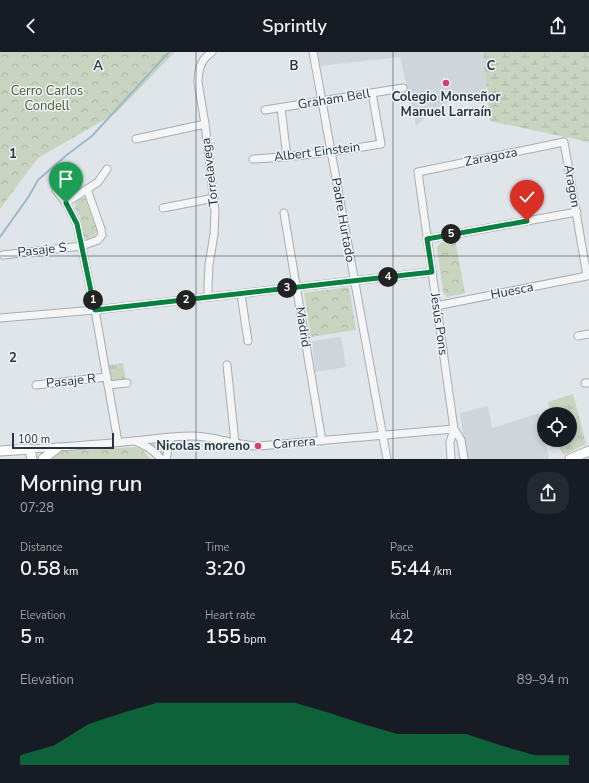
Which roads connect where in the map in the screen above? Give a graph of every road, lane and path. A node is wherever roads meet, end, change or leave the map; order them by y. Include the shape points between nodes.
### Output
1 (212, 52) edge
2 (313, 52) edge
3 (403, 88) dead end
4 (372, 93) junction
5 (321, 101) junction
6 (281, 108) junction
7 (265, 110) dead end
8 (205, 124) junction
9 (136, 140) dead end
10 (564, 142) joint
11 (331, 152) junction
12 (287, 157) junction
13 (253, 159) dead end
14 (107, 169) dead end
15 (418, 172) joint
16 (87, 189) junction
17 (56, 190) dead end
18 (214, 198) junction
19 (66, 203) junction
20 (163, 208) dead end
21 (577, 212) junction
22 (284, 213) dead end
23 (427, 239) junction
24 (82, 246) junction
25 (3, 255) dead end
26 (432, 272) junction
27 (587, 276) joint
28 (354, 281) junction
29 (296, 287) junction
30 (242, 294) junction
31 (208, 297) junction
32 (436, 306) junction
33 (95, 310) junction
34 (0, 318) edge
35 (589, 334) edge
36 (578, 336) dead end
37 (248, 341) dead end
38 (227, 365) dead end
39 (107, 377) junction
40 (127, 384) dead end
41 (36, 385) dead end
42 (108, 385) junction
43 (454, 429) junction
44 (383, 435) junction
45 (171, 437) junction
46 (322, 440) junction
47 (134, 441) junction
48 (118, 442) junction
49 (235, 443) junction
50 (57, 448) junction
51 (30, 449) junction
52 (0, 451) edge
53 (589, 451) edge
54 (32, 459) edge
55 (43, 459) edge
56 (161, 459) edge
57 (166, 459) edge
58 (387, 459) edge
59 (451, 459) edge
60 (464, 459) edge
61 (570, 459) edge

1 - 8 street, Torrelavega via 204,59 198,76
2 - 5 street, Padre Hurtado
3 - 4 street, Graham Bell
4 - 5 street, Graham Bell
4 - 11 street, Albert Einstein via 382,144
5 - 6 street, Graham Bell
5 - 11 street, Padre Hurtado
6 - 7 street, Graham Bell
6 - 12 street
8 - 9 street
8 - 18 street, Torrelavega
10 - 15 street, Zaragoza
10 - 21 street, Aragon
11 - 12 street, Albert Einstein
11 - 28 street, Padre Hurtado
12 - 13 street, Albert Einstein
14 - 16 street via 98,182
15 - 23 street, Jesús Pons
16 - 19 street
16 - 24 street, Pasaje S via 102,235 98,240
17 - 19 street
18 - 20 street
18 - 31 street, Torrelavega via 215,222
19 - 24 street via 77,224
21 - 23 street
21 - 27 street, Aragon
22 - 29 street, Madrid
23 - 26 street, Jesús Pons
24 - 25 street, Pasaje S
24 - 33 street
26 - 28 street
26 - 32 street, Jesús Pons
27 - 32 street, Huesca
28 - 29 street
28 - 44 street, Padre Hurtado
29 - 30 street
29 - 46 street, Madrid
30 - 31 street
30 - 37 street
31 - 33 street
32 - 43 street, Jesús Pons
33 - 34 street
33 - 39 street
35 - 36 street
38 - 49 street
39 - 41 street, Pasaje R
39 - 42 street
40 - 42 street
42 - 48 street
43 - 44 street, Carrera
43 - 59 street, Jesús Pons via 450,442
43 - 60 street, Jesús Pons via 461,440
44 - 46 street, Carrera
44 - 58 street, Padre Hurtado
45 - 47 street, Carrera
45 - 49 street, Carrera via 201,436
45 - 57 street
46 - 49 street, Carrera via 259,446
47 - 48 street, Carrera
47 - 56 street, Carrera via 151,449
48 - 50 street, Carrera
50 - 51 street, Carrera
50 - 55 main road
51 - 52 main road, Carrera
51 - 54 main road
53 - 61 main road

